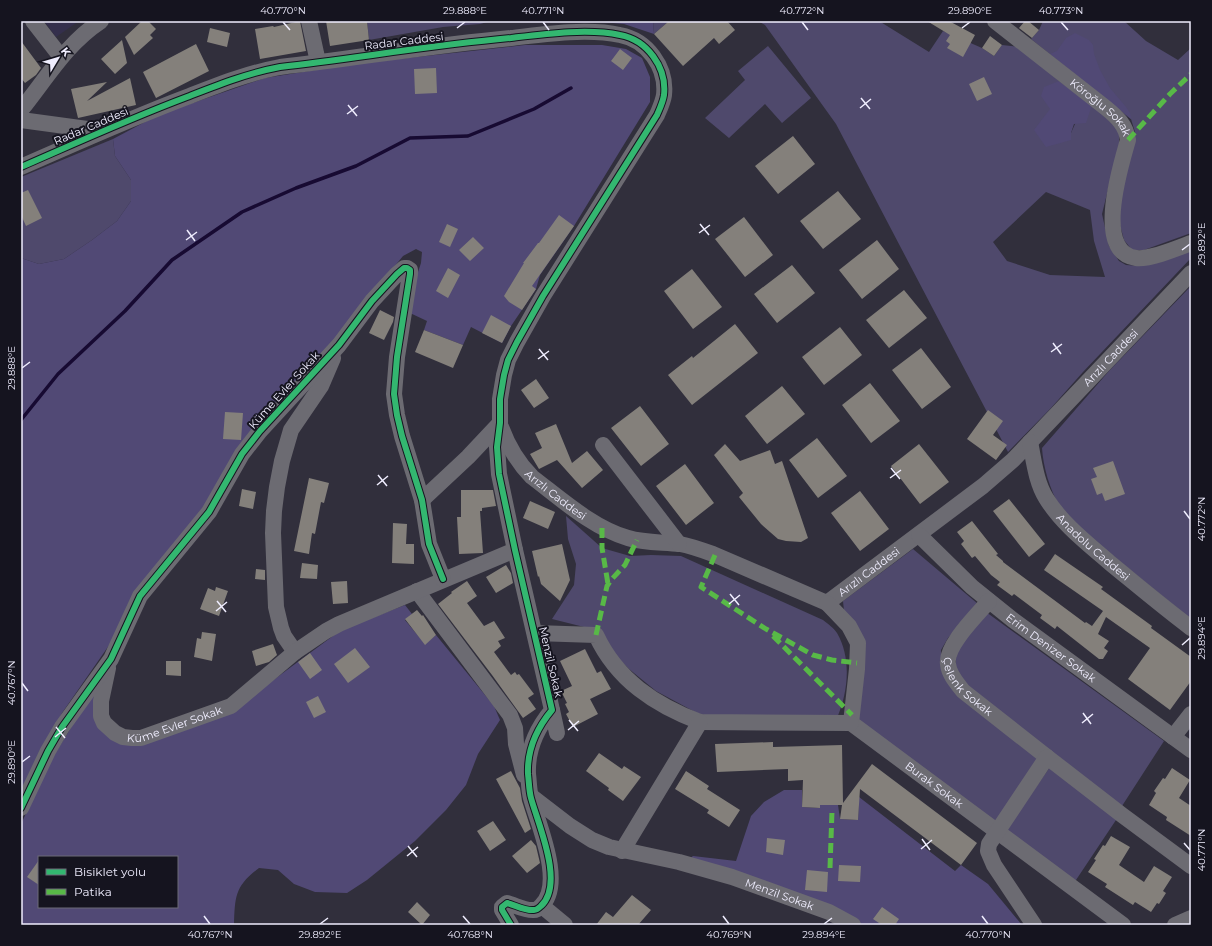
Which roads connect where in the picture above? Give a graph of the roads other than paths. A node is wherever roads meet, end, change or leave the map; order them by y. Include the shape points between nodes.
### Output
1 (33, 21) edge
2 (101, 21) edge
3 (309, 21) edge
4 (995, 21) edge
5 (61, 57) junction
6 (318, 62) junction
7 (21, 110) edge
8 (21, 120) edge
9 (102, 131) junction
10 (21, 167) edge
11 (1191, 242) edge
12 (1191, 273) edge
13 (339, 345) junction
14 (500, 423) junction
15 (1030, 442) junction
16 (603, 445) dead end
17 (422, 500) junction
18 (919, 535) junction
19 (679, 544) junction
20 (515, 550) junction
21 (443, 579) junction
22 (416, 591) junction
23 (989, 601) junction
24 (827, 603) junction
25 (1191, 628) edge
26 (535, 633) junction
27 (295, 652) junction
28 (111, 659) junction
29 (552, 710) junction
30 (1191, 714) edge
31 (700, 722) junction
32 (851, 723) junction
33 (557, 733) dead end
34 (1173, 737) junction
35 (1191, 750) edge
36 (1047, 757) junction
37 (531, 796) junction
38 (21, 808) edge
39 (998, 831) junction
40 (622, 850) junction
41 (1191, 866) edge
42 (542, 906) junction
43 (1191, 918) edge
44 (511, 925) edge
45 (564, 925) edge
46 (853, 925) edge
47 (1034, 925) edge
48 (1123, 925) edge
49 (1175, 925) edge

1 - 5 street
2 - 5 street
3 - 6 street
4 - 11 street, Köroğlu Sokak via 1116,116 1124,126 1128,140 1112,207 1112,224 1120,249 1126,255 1136,258 1148,257
5 - 7 street
6 - 9 street, Radar Caddesi via 258,71
6 - 14 street, Radar Caddesi via 490,40 599,32 634,39 644,46 659,66 664,88 657,114 516,342 504,375
8 - 9 street
9 - 10 street, Radar Caddesi
12 - 15 street, Arızlı Caddesi
13 - 17 street, Küme Evler Sokak via 397,274 404,268 410,270 394,394 407,454
13 - 27 street, Küme Evler Sokak via 321,386 291,430 277,487 273,533 276,607 282,632
13 - 28 street, Küme Evler Sokak via 242,454 209,512 140,596
14 - 17 street
14 - 19 street, Arızlı Caddesi via 506,442 524,469 599,526 629,539
14 - 20 street, Menzil Sokak via 497,447 499,474
15 - 18 street, Arızlı Caddesi via 983,486
15 - 25 street, Anadolu Caddesi via 1045,497 1059,517 1091,547
16 - 19 street
17 - 21 street, Küme Evler Sokak via 429,544
18 - 23 street, Erim Denizer Sokak
18 - 24 street, Arızlı Caddesi
19 - 24 street, Arızlı Caddesi via 712,554
20 - 21 street, Küme Evler Sokak
20 - 26 street, Menzil Sokak
21 - 22 street, Küme Evler Sokak
22 - 27 street, Küme Evler Sokak via 339,624
22 - 37 street via 510,715 515,728 519,759
23 - 34 street, Erim Denizer Sokak
23 - 36 street, Çelenk Sokak via 954,642 949,652 948,664 954,679 963,691
24 - 32 street via 849,626 858,643
26 - 29 street, Menzil Sokak
26 - 31 street via 596,635 613,666 627,679 658,702
27 - 28 street, Küme Evler Sokak via 232,706 150,735 132,738 115,733 104,723 101,716 101,701
28 - 38 street, Küme Evler Sokak via 55,739
29 - 33 street
29 - 37 street, Menzil Sokak via 537,731 530,755 528,773
30 - 34 street
31 - 32 street
31 - 40 street
32 - 39 street, Burak Sokak
34 - 35 street, Erim Denizer Sokak
36 - 39 street
36 - 41 street, Çelenk Sokak
37 - 40 street, Menzil Sokak via 592,840
37 - 42 street, Menzil Sokak via 550,868 548,896
39 - 47 street via 989,844 990,858
39 - 48 street, Burak Sokak
40 - 46 street, Menzil Sokak via 732,877 829,912
42 - 44 street via 529,910 504,904 502,910
42 - 45 street
43 - 49 street

